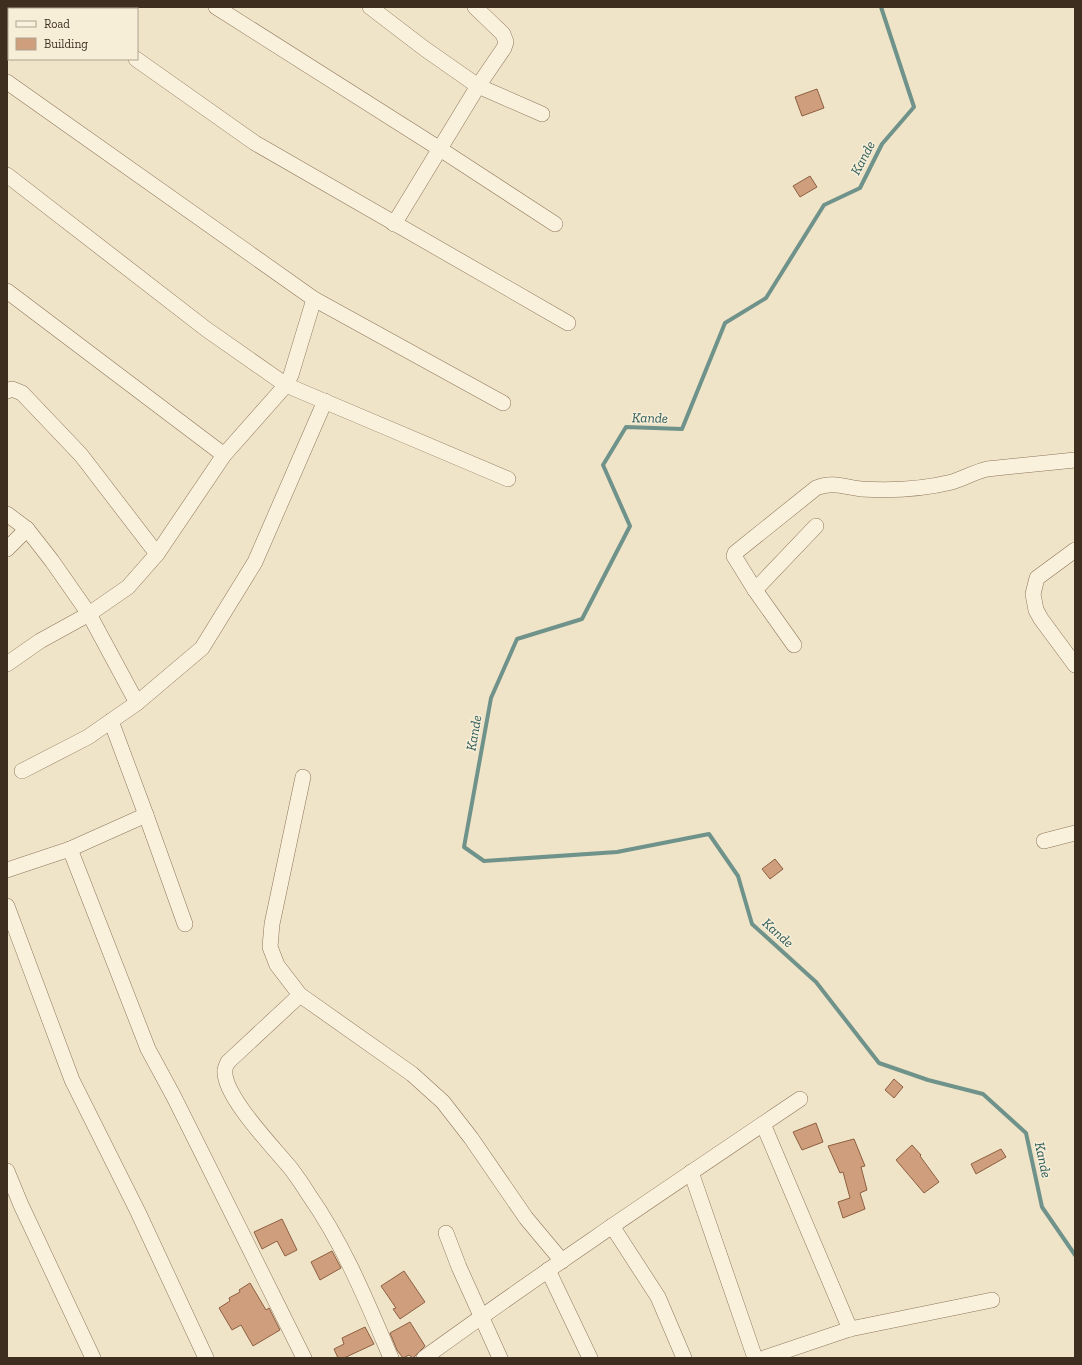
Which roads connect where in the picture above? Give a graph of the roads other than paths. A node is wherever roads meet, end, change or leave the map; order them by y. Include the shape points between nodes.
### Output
1 (216, 7) edge
2 (370, 7) edge
3 (475, 7) edge
4 (137, 60) edge
5 (7, 82) edge
6 (478, 86) junction
7 (542, 114) dead end
8 (440, 149) junction
9 (7, 175) edge
10 (394, 224) junction
11 (555, 224) dead end
12 (7, 291) edge
13 (314, 299) junction
14 (568, 323) dead end
15 (286, 385) junction
16 (7, 391) edge
17 (325, 401) junction
18 (503, 403) dead end
19 (224, 455) junction
20 (1075, 460) edge
21 (508, 479) dead end
22 (7, 514) edge
23 (816, 526) dead end
24 (27, 529) junction
25 (7, 549) edge
26 (1075, 550) edge
27 (157, 554) junction
28 (755, 590) junction
29 (89, 614) junction
30 (794, 645) dead end
31 (7, 664) edge
32 (1075, 665) edge
33 (137, 704) junction
34 (111, 721) junction
35 (22, 771) dead end
36 (303, 777) dead end
37 (146, 816) junction
38 (1075, 833) edge
39 (1044, 841) dead end
40 (70, 849) junction
41 (7, 870) edge
42 (7, 906) edge
43 (185, 924) dead end
44 (300, 995) junction
45 (800, 1099) dead end
46 (762, 1124) junction
47 (7, 1171) edge
48 (691, 1172) junction
49 (612, 1226) junction
50 (446, 1233) dead end
51 (562, 1261) junction
52 (548, 1270) junction
53 (992, 1300) dead end
54 (481, 1317) junction
55 (850, 1329) junction
56 (93, 1358) edge
57 (206, 1358) edge
58 (304, 1358) edge
59 (391, 1358) edge
60 (424, 1358) edge
61 (500, 1358) edge
62 (590, 1358) edge
63 (684, 1358) edge
64 (755, 1358) edge
65 (764, 1358) edge

1 - 8 street
2 - 6 street
3 - 6 street via 502,34 506,42
4 - 10 street via 255,143
5 - 13 street
6 - 7 street
6 - 8 street
8 - 10 street
8 - 11 street
9 - 15 street via 206,329
10 - 14 street
12 - 19 street
13 - 15 street
13 - 18 street
15 - 17 street
15 - 19 street
16 - 27 street via 12,389 22,393 82,455
17 - 21 street
17 - 33 street via 255,562 229,607 202,648
19 - 27 street
20 - 28 street via 987,469 937,486 885,490 823,485 735,553 735,559
22 - 24 street
23 - 28 street
24 - 25 street
24 - 29 street
26 - 32 street via 1037,578 1033,594 1036,610 1041,619
27 - 29 street via 128,587
28 - 30 street
29 - 31 street via 40,641
29 - 33 street
33 - 34 street
34 - 35 street via 88,737
34 - 37 street
36 - 44 street via 272,924 270,947 277,965
37 - 40 street
37 - 43 street
38 - 39 street
40 - 41 street
40 - 58 street via 148,1049
42 - 57 street via 72,1080 138,1212
44 - 51 street via 412,1074 443,1102 526,1218
44 - 59 street via 228,1062 226,1079 241,1110 293,1172 333,1232
45 - 46 street
46 - 48 street
46 - 55 street
47 - 56 street
48 - 49 street
48 - 64 street
49 - 51 street
49 - 63 street via 658,1297
50 - 54 street
51 - 52 street
52 - 54 street
52 - 62 street
53 - 55 street
54 - 60 street
54 - 61 street
55 - 65 street

